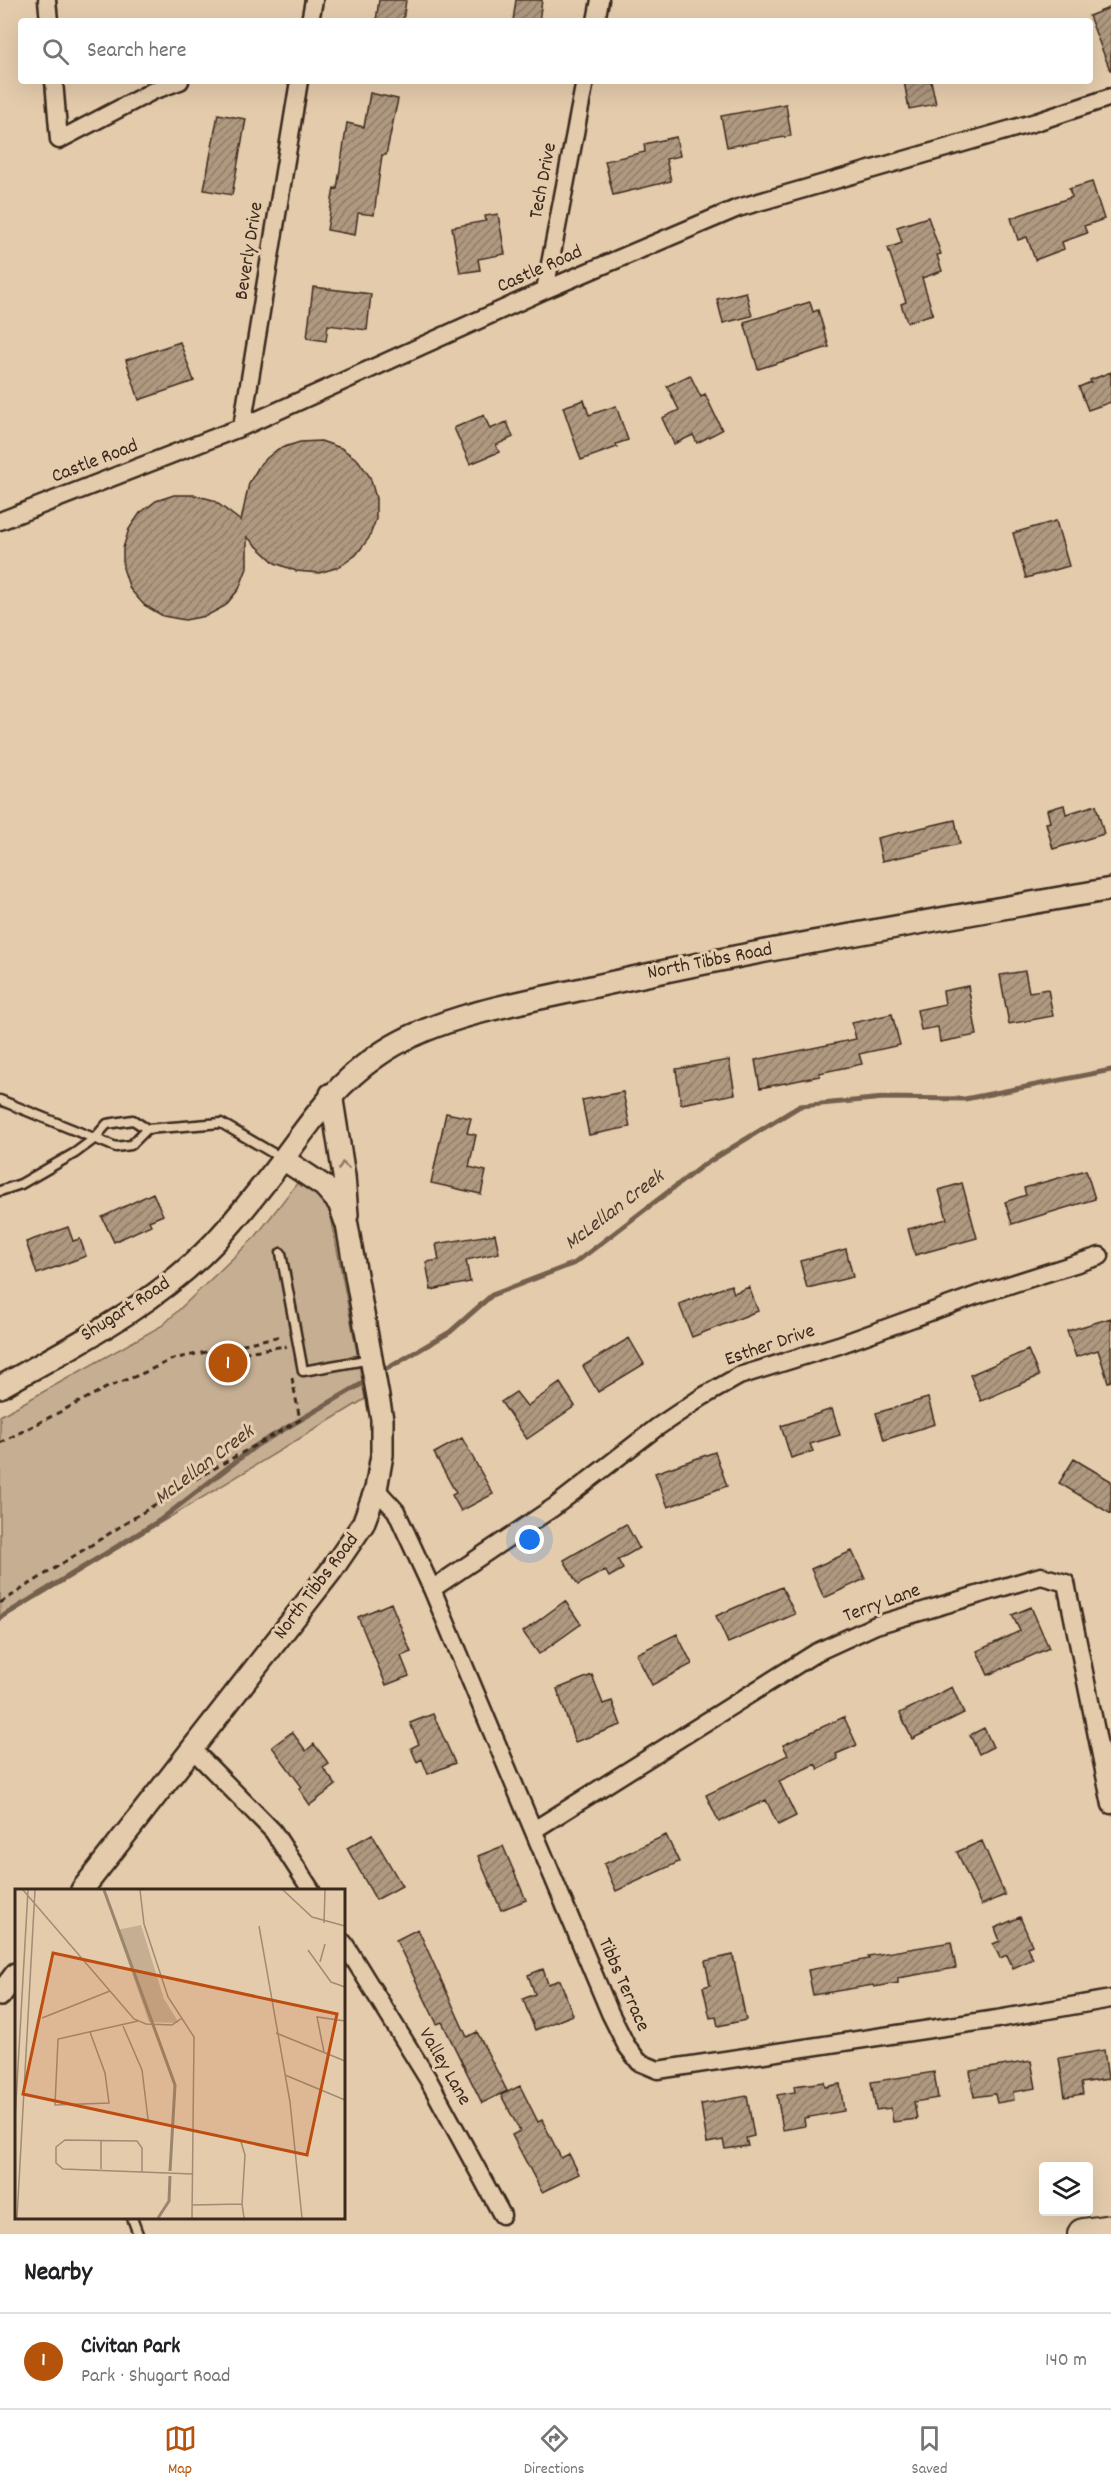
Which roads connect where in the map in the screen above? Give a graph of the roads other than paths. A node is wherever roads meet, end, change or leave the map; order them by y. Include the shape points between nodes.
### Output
1 (47, 0) edge
2 (314, 0) edge
3 (600, 0) edge
4 (49, 18) edge
5 (311, 18) edge
6 (597, 18) edge
7 (54, 84) edge
8 (172, 84) edge
9 (299, 84) edge
10 (584, 84) edge
11 (1111, 97) edge
12 (544, 290) junction
13 (242, 427) junction
14 (0, 521) edge
15 (1111, 889) edge
16 (331, 1094) junction
17 (0, 1100) edge
18 (147, 1129) junction
19 (94, 1139) junction
20 (283, 1159) junction
21 (0, 1191) edge
22 (347, 1225) junction
23 (281, 1253) dead end
24 (1100, 1256) dead end
25 (372, 1362) junction
26 (0, 1387) edge
27 (376, 1489) junction
28 (432, 1589) junction
29 (193, 1750) junction
30 (1111, 1805) edge
31 (534, 1830) junction
32 (83, 1889) edge
33 (310, 1889) edge
34 (345, 1945) edge
35 (15, 1975) edge
36 (0, 1995) edge
37 (1111, 1999) edge
38 (502, 2215) dead end
39 (133, 2219) edge
40 (1111, 2230) edge
41 (138, 2234) edge
42 (1083, 2234) edge

1 - 4 street
2 - 5 street
3 - 6 street
7 - 8 street via 59,140
9 - 13 street, Beverly Drive
10 - 12 street, Tech Drive
11 - 12 street, Castle Road via 738,208
12 - 13 street, Castle Road
13 - 14 street, Castle Road
15 - 16 street, North Tibbs Road via 693,964 499,1007 403,1040 379,1054
16 - 20 street, North Tibbs Road
22 -> 16 street, North Tibbs Road
17 - 19 lane
18 - 19 lane via 131,1145 116,1147
18 - 19 lane via 133,1120 107,1124
18 - 20 lane via 221,1123
19 - 21 lane via 21,1184
20 - 22 street, North Tibbs Road via 324,1186 339,1203
20 - 26 street, Shugart Road via 184,1272 148,1301
22 - 25 street, North Tibbs Road
23 - 25 lane via 303,1371
24 - 28 street, Esther Drive via 739,1376 693,1403 554,1507
25 - 27 street, North Tibbs Road via 382,1419 382,1455
27 - 28 street, Tibbs Terrace via 396,1511
27 - 29 street, North Tibbs Road via 363,1524 331,1571
28 - 31 street, Tibbs Terrace
29 - 32 street, North Tibbs Road
29 - 33 street via 273,1831
30 - 31 street, Terry Lane via 1065,1583 1041,1576 876,1625 817,1652
31 - 37 street, Tibbs Terrace via 621,2034 639,2062 658,2070
34 - 38 street, Valley Lane via 428,2079
35 - 36 street
39 - 41 lane
40 - 42 highway

